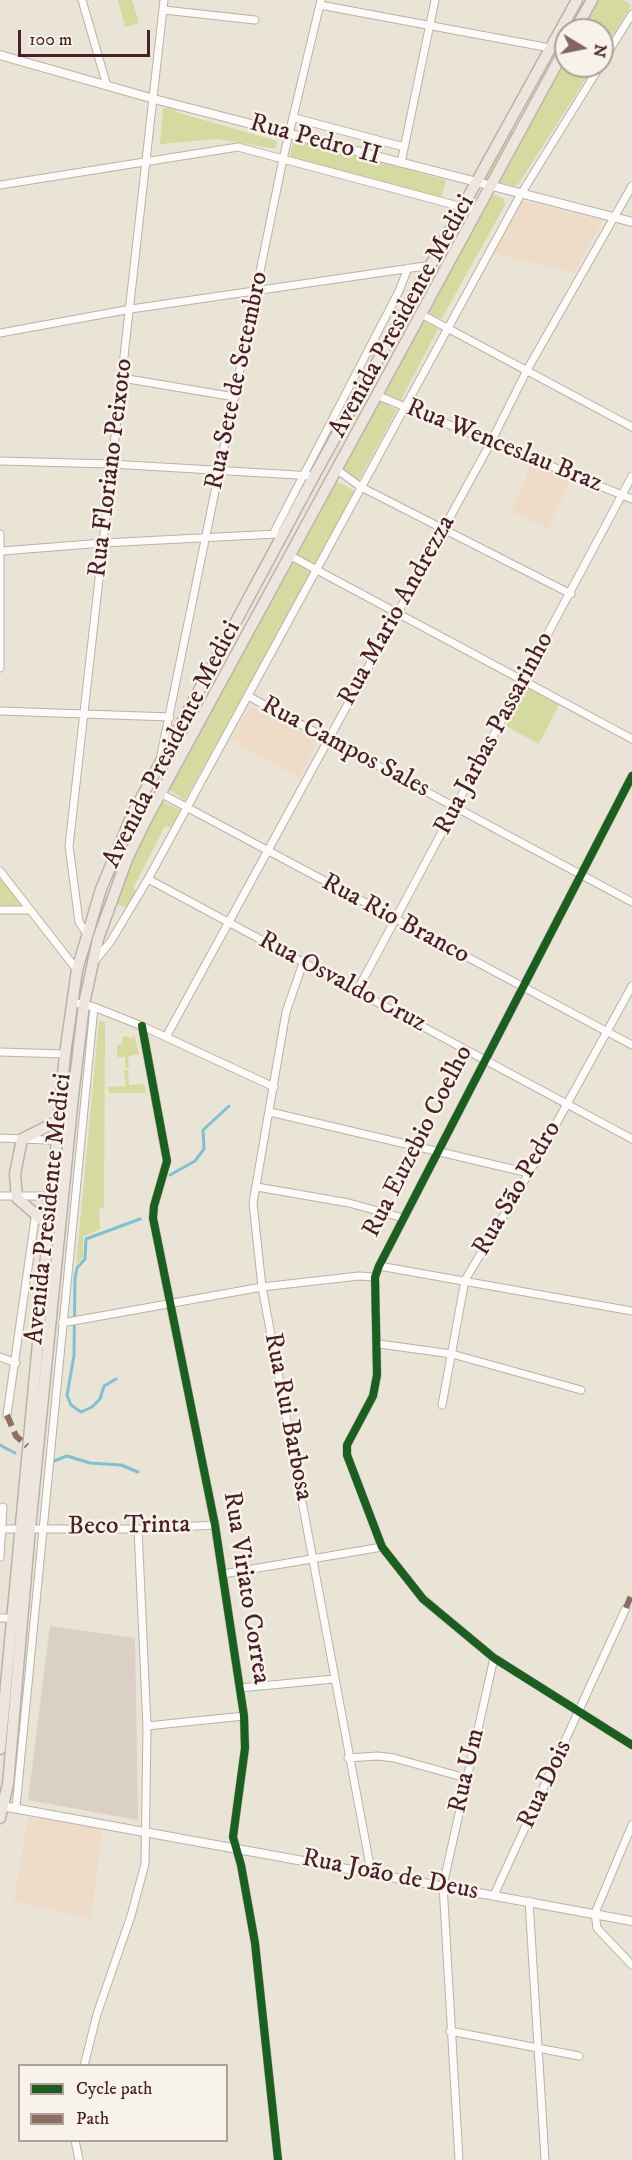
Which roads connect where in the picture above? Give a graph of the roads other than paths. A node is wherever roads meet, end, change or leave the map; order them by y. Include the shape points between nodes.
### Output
1 (82, 0) edge
2 (164, 0) edge
3 (435, 0) edge
4 (592, 0) edge
5 (321, 2) edge
6 (575, 5) edge
7 (164, 10) junction
8 (632, 14) edge
9 (583, 16) joint
10 (255, 20) dead end
11 (432, 25) junction
12 (614, 43) edge
13 (550, 48) junction
14 (0, 55) edge
15 (554, 69) edge
16 (592, 78) edge
17 (107, 86) junction
18 (154, 99) junction
19 (295, 118) junction
20 (290, 134) junction
21 (404, 147) junction
22 (283, 159) junction
23 (147, 160) junction
24 (401, 163) junction
25 (478, 183) junction
26 (0, 185) edge
27 (491, 186) junction
28 (632, 186) edge
29 (521, 194) junction
30 (463, 208) junction
31 (477, 211) junction
32 (613, 217) junction
33 (632, 222) edge
34 (432, 265) junction
35 (408, 268) junction
36 (257, 291) junction
37 (131, 309) junction
38 (421, 314) junction
39 (447, 327) junction
40 (0, 333) edge
41 (527, 370) junction
42 (122, 378) junction
43 (376, 395) junction
44 (235, 397) junction
45 (405, 406) junction
46 (632, 427) edge
47 (335, 440) junction
48 (491, 442) junction
49 (347, 447) junction
50 (0, 461) edge
51 (111, 464) junction
52 (336, 469) junction
53 (219, 471) junction
54 (301, 476) junction
55 (314, 476) junction
56 (632, 476) edge
57 (362, 487) junction
58 (623, 495) junction
59 (632, 499) edge
60 (443, 530) junction
61 (0, 534) edge
62 (273, 534) junction
63 (285, 534) junction
64 (206, 536) junction
65 (103, 543) junction
66 (1, 553) edge
67 (289, 555) junction
68 (318, 570) junction
69 (571, 594) junction
70 (397, 614) junction
71 (0, 669) edge
72 (524, 683) junction
73 (248, 696) junction
74 (0, 711) edge
75 (82, 713) junction
76 (170, 717) junction
77 (328, 738) junction
78 (632, 738) edge
79 (159, 763) junction
80 (632, 776) edge
81 (160, 793) junction
82 (455, 807) junction
83 (187, 808) junction
84 (133, 813) junction
85 (146, 820) junction
86 (267, 851) junction
87 (0, 871) edge
88 (582, 874) junction
89 (148, 879) junction
90 (632, 902) edge
91 (0, 910) edge
92 (30, 910) junction
93 (396, 921) junction
94 (228, 922) junction
95 (87, 934) junction
96 (98, 939) junction
97 (303, 963) junction
98 (91, 967) junction
99 (77, 970) junction
100 (632, 986) edge
101 (523, 988) junction
102 (357, 991) junction
103 (83, 1004) junction
104 (142, 1026) junction
105 (606, 1031) junction
106 (166, 1037) junction
107 (632, 1045) edge
108 (0, 1052) edge
109 (65, 1054) junction
110 (484, 1059) junction
111 (274, 1087) junction
112 (568, 1103) junction
113 (270, 1113) junction
114 (58, 1121) junction
115 (0, 1138) edge
116 (22, 1139) junction
117 (632, 1139) edge
118 (56, 1141) junction
119 (69, 1141) junction
120 (438, 1152) junction
121 (529, 1173) junction
122 (257, 1187) junction
123 (0, 1196) edge
124 (51, 1196) junction
125 (63, 1196) junction
126 (17, 1198) junction
127 (36, 1212) junction
128 (403, 1218) junction
129 (48, 1225) junction
130 (379, 1266) junction
131 (375, 1277) junction
132 (465, 1280) junction
133 (262, 1287) junction
134 (169, 1303) junction
135 (632, 1311) edge
136 (62, 1323) junction
137 (379, 1344) junction
138 (452, 1354) junction
139 (0, 1357) edge
140 (16, 1363) junction
141 (581, 1390) dead end
142 (442, 1405) dead end
143 (7, 1414) dead end
144 (3, 1507) dead end
145 (215, 1525) junction
146 (43, 1527) junction
147 (24, 1528) junction
148 (1, 1529) edge
149 (138, 1529) junction
150 (382, 1547) junction
151 (0, 1557) edge
152 (313, 1558) junction
153 (223, 1574) junction
154 (626, 1608) dead end
155 (5, 1618) edge
156 (494, 1658) junction
157 (334, 1679) junction
158 (240, 1688) junction
159 (579, 1713) junction
160 (244, 1716) junction
161 (147, 1726) junction
162 (632, 1745) edge
163 (0, 1749) edge
164 (348, 1758) junction
165 (466, 1778) junction
166 (1, 1802) edge
167 (16, 1807) junction
168 (0, 1818) edge
169 (632, 1825) edge
170 (147, 1831) junction
171 (234, 1847) junction
172 (371, 1871) junction
173 (443, 1885) junction
174 (494, 1895) junction
175 (529, 1901) junction
176 (595, 1913) junction
177 (632, 1921) edge
178 (632, 1965) edge
179 (450, 2031) junction
180 (537, 2049) junction
181 (579, 2056) dead end
182 (84, 2064) edge
183 (75, 2142) edge
184 (79, 2160) edge
185 (278, 2160) edge
186 (459, 2160) edge
187 (545, 2160) edge

1 - 17 street
2 - 7 street, Rua Floriano Peixoto
3 - 11 street
4 - 9 main road
5 - 11 street
5 - 19 street, Rua Sete de Setembro
6 - 9 main road
6 - 13 main road, Avenida Presidente Medici
7 - 10 street
7 - 18 street, Rua Floriano Peixoto
8 - 12 street, Avenida Presidente Medici
11 - 13 street
11 - 21 street
13 - 25 main road, Avenida Presidente Medici
14 - 17 street, Rua Pedro II
15 - 27 main road, Avenida Presidente Medici
16 - 29 street, Avenida Presidente Medici
17 - 18 street, Rua Pedro II
18 - 20 street, Rua Pedro II
18 - 23 street, Rua Floriano Peixoto
19 - 20 street, Rua Sete de Setembro
19 - 21 street
20 - 22 street, Rua Sete de Setembro
20 - 24 street, Rua Pedro II
21 - 24 street
22 - 23 street via 238,147
22 - 30 street
22 - 36 street, Rua Sete de Setembro
23 - 26 street
23 - 37 street, Rua Floriano Peixoto
24 - 25 street, Rua Pedro II
25 - 27 street, Rua Pedro II
25 - 30 main road, Avenida Presidente Medici
27 - 29 street, Rua Pedro II
27 - 31 main road, Avenida Presidente Medici
28 - 32 street, Rua Mario Andrezza
29 - 32 street, Rua Pedro II
29 - 39 street, Avenida Presidente Medici
30 - 31 street
30 - 34 main road, Avenida Presidente Medici
31 - 38 main road, Avenida Presidente Medici
32 - 33 street, Rua Pedro II
32 - 41 street, Rua Mario Andrezza
34 - 35 street
34 - 47 main road, Avenida Presidente Medici
35 - 36 street
35 - 54 street
36 - 37 street
36 - 44 street, Rua Sete de Setembro
37 - 40 street
37 - 42 street, Rua Floriano Peixoto
38 - 39 street
38 - 43 main road, Avenida Presidente Medici
39 - 41 street
39 - 45 street, Avenida Presidente Medici
41 - 46 street
41 - 48 street, Rua Mario Andrezza
42 - 44 street
42 - 51 street, Rua Floriano Peixoto
43 - 45 street, Rua Wenceslau Braz
43 - 49 main road, Avenida Presidente Medici
44 - 53 street, Rua Sete de Setembro
45 - 48 street, Rua Wenceslau Braz
45 - 57 street, Avenida Presidente Medici
47 - 49 main road
47 - 55 main road, Avenida Presidente Medici
48 - 58 street, Rua Wenceslau Braz
48 - 60 street, Rua Mario Andrezza
49 - 52 main road, Avenida Presidente Medici
50 - 51 street
51 - 53 street
51 - 65 street, Rua Floriano Peixoto
52 - 57 street
52 - 67 main road, Avenida Presidente Medici
53 - 54 street
53 - 64 street, Rua Sete de Setembro
54 - 55 street
54 - 62 street
55 - 63 main road, Avenida Presidente Medici
56 - 58 street, Rua Jarbas Passarinho
57 - 60 street
57 - 68 street, Avenida Presidente Medici
58 - 59 street, Rua Wenceslau Braz
58 - 69 street, Rua Jarbas Passarinho
60 - 69 street
60 - 70 street, Rua Mario Andrezza
61 - 66 street
62 - 63 street
62 - 64 street
63 - 79 main road, Avenida Presidente Medici
64 - 65 street
64 - 76 street, Rua Sete de Setembro
65 - 66 street
65 - 75 street, Rua Floriano Peixoto
66 - 71 street
67 - 68 street
67 - 81 main road, Avenida Presidente Medici
68 - 70 street
68 - 73 street, Avenida Presidente Medici
69 - 72 street, Rua Jarbas Passarinho
70 - 72 street
70 - 77 street, Rua Mario Andrezza
72 - 78 street
72 - 82 street, Rua Jarbas Passarinho
73 - 77 street, Rua Campos Sales
73 - 83 street, Avenida Presidente Medici
74 - 75 street
75 - 76 street
75 - 95 street, Rua Floriano Peixoto via 69,846 78,922
76 - 79 street, Rua Sete de Setembro
77 - 82 street, Rua Campos Sales
77 - 86 street, Rua Mario Andrezza
79 - 84 main road, Avenida Presidente Medici
80 - 88 street, Rua Euzebio Coelho
81 - 83 street, Rua Rio Branco
81 - 85 main road, Avenida Presidente Medici
82 - 88 street, Rua Campos Sales
82 - 93 street, Rua Jarbas Passarinho
83 - 86 street, Rua Rio Branco
83 - 89 street, Avenida Presidente Medici
84 - 85 main road
84 - 95 main road, Avenida Presidente Medici
85 - 96 main road, Avenida Presidente Medici via 127,859
86 - 93 street, Rua Rio Branco
86 - 94 street, Rua Mario Andrezza
87 - 92 street
88 - 90 street, Rua Campos Sales
88 - 101 street, Rua Euzebio Coelho
89 - 94 street, Rua Osvaldo Cruz
89 - 98 street, Avenida Presidente Medici
91 - 92 street
92 - 99 street
93 - 101 street, Rua Rio Branco
93 - 102 street, Rua Jarbas Passarinho
94 - 97 street, Rua Osvaldo Cruz
94 - 106 street, Rua Mario Andrezza
95 - 96 main road
95 - 99 main road, Avenida Presidente Medici
96 - 98 main road, Avenida Presidente Medici
97 - 102 street, Rua Osvaldo Cruz
97 - 111 street, Rua Rui Barbosa via 286,1012
98 - 99 main road
98 - 103 main road, Avenida Presidente Medici
99 - 103 main road, Avenida Presidente Medici
100 - 105 street, Rua São Pedro
101 - 105 street, Rua Rio Branco
101 - 110 street, Rua Euzebio Coelho
102 - 110 street, Rua Osvaldo Cruz
103 - 104 street
103 - 109 main road, Avenida Presidente Medici
103 - 119 main road, Avenida Presidente Medici
103 - 136 street
104 - 106 street
104 - 134 street, Rua Viriato Correa via 167,1161 153,1218
105 - 107 street, Rua Rio Branco
105 - 112 street, Rua São Pedro
106 - 111 street
108 - 109 street
109 - 114 main road, Avenida Presidente Medici
110 - 112 street, Rua Osvaldo Cruz
110 - 120 street, Rua Euzebio Coelho
111 - 113 street, Rua Rui Barbosa
112 - 117 street, Rua Osvaldo Cruz
112 - 121 street, Rua São Pedro
113 - 120 street
113 - 122 street, Rua Rui Barbosa
114 - 116 main road
114 - 118 main road, Avenida Presidente Medici
115 - 116 street
116 - 118 street
116 - 126 main road via 15,1174
118 - 119 street
118 - 124 main road, Avenida Presidente Medici
119 - 125 main road, Avenida Presidente Medici
120 - 121 street
120 - 128 street, Rua Euzebio Coelho
121 - 132 street, Rua São Pedro
122 - 128 street via 349,1203
122 - 133 street, Rua Rui Barbosa via 253,1203
123 - 126 street
124 - 125 street
124 - 126 street
124 - 129 main road, Avenida Presidente Medici
125 - 147 main road, Avenida Presidente Medici
126 - 127 main road
127 - 129 main road
127 - 140 street, Avenida Presidente Medici
128 - 130 street, Rua Euzebio Coelho
129 - 147 main road, Avenida Presidente Medici
130 - 131 street, Rua Euzebio Coelho
130 - 132 street
131 - 133 street
131 - 137 street, Rua Euzebio Coelho
132 - 135 street
132 - 138 street, Rua São Pedro
133 - 134 street
133 - 152 street, Rua Rui Barbosa
134 - 136 street
134 - 145 street, Rua Viriato Correa
136 - 146 street
137 - 138 street
137 - 150 street, Rua Euzebio Coelho via 373,1396 347,1445 347,1455
138 - 141 street
138 - 142 street, Rua São Pedro
139 - 140 street
140 - 143 street, Avenida Presidente Medici
144 - 148 street
145 - 149 street, Beco Trinta
145 - 153 street, Rua Viriato Correa
146 - 147 street, Beco Trinta
146 - 149 street, Beco Trinta
146 - 167 street
147 - 148 street, Beco Trinta
147 - 155 main road, Avenida Presidente Medici
147 - 166 main road, Avenida Presidente Medici via 8,1784
148 - 151 street
149 - 161 street
150 - 152 street
150 - 156 street, Rua Euzebio Coelho via 423,1599
152 - 153 street
152 - 157 street, Rua Rui Barbosa
153 - 158 street, Rua Viriato Correa
154 - 159 street, Rua Dois
155 - 163 main road, Avenida Presidente Medici
156 - 159 street, Rua Euzebio Coelho
156 - 165 street, Rua Um
157 - 158 street
157 - 164 street, Rua Rui Barbosa
158 - 160 street, Rua Viriato Correa
159 - 162 street, Rua Euzebio Coelho
159 - 174 street, Rua Dois
160 - 161 street
160 - 171 street, Rua Viriato Correa via 245,1748 232,1837
161 - 170 street
164 - 165 street via 394,1758
164 - 172 street, Rua Rui Barbosa
165 - 173 street, Rua Um
166 - 167 street, Rua João de Deus
166 - 168 main road, Avenida Presidente Medici
167 - 170 street, Rua João de Deus
169 - 176 street
170 - 171 street, Rua João de Deus
170 - 182 street via 141,1885 97,2014
171 - 172 street, Rua João de Deus
171 - 185 street, Rua Viriato Correa via 255,1943
172 - 173 street, Rua João de Deus
173 - 174 street, Rua João de Deus
173 - 179 street, Rua Um
174 - 175 street, Rua João de Deus
175 - 176 street, Rua João de Deus
175 - 180 street
176 - 177 street, Rua João de Deus
176 - 178 street via 597,1928
179 - 180 street
179 - 186 street, Rua Um
180 - 181 street
180 - 187 street
183 - 184 street

